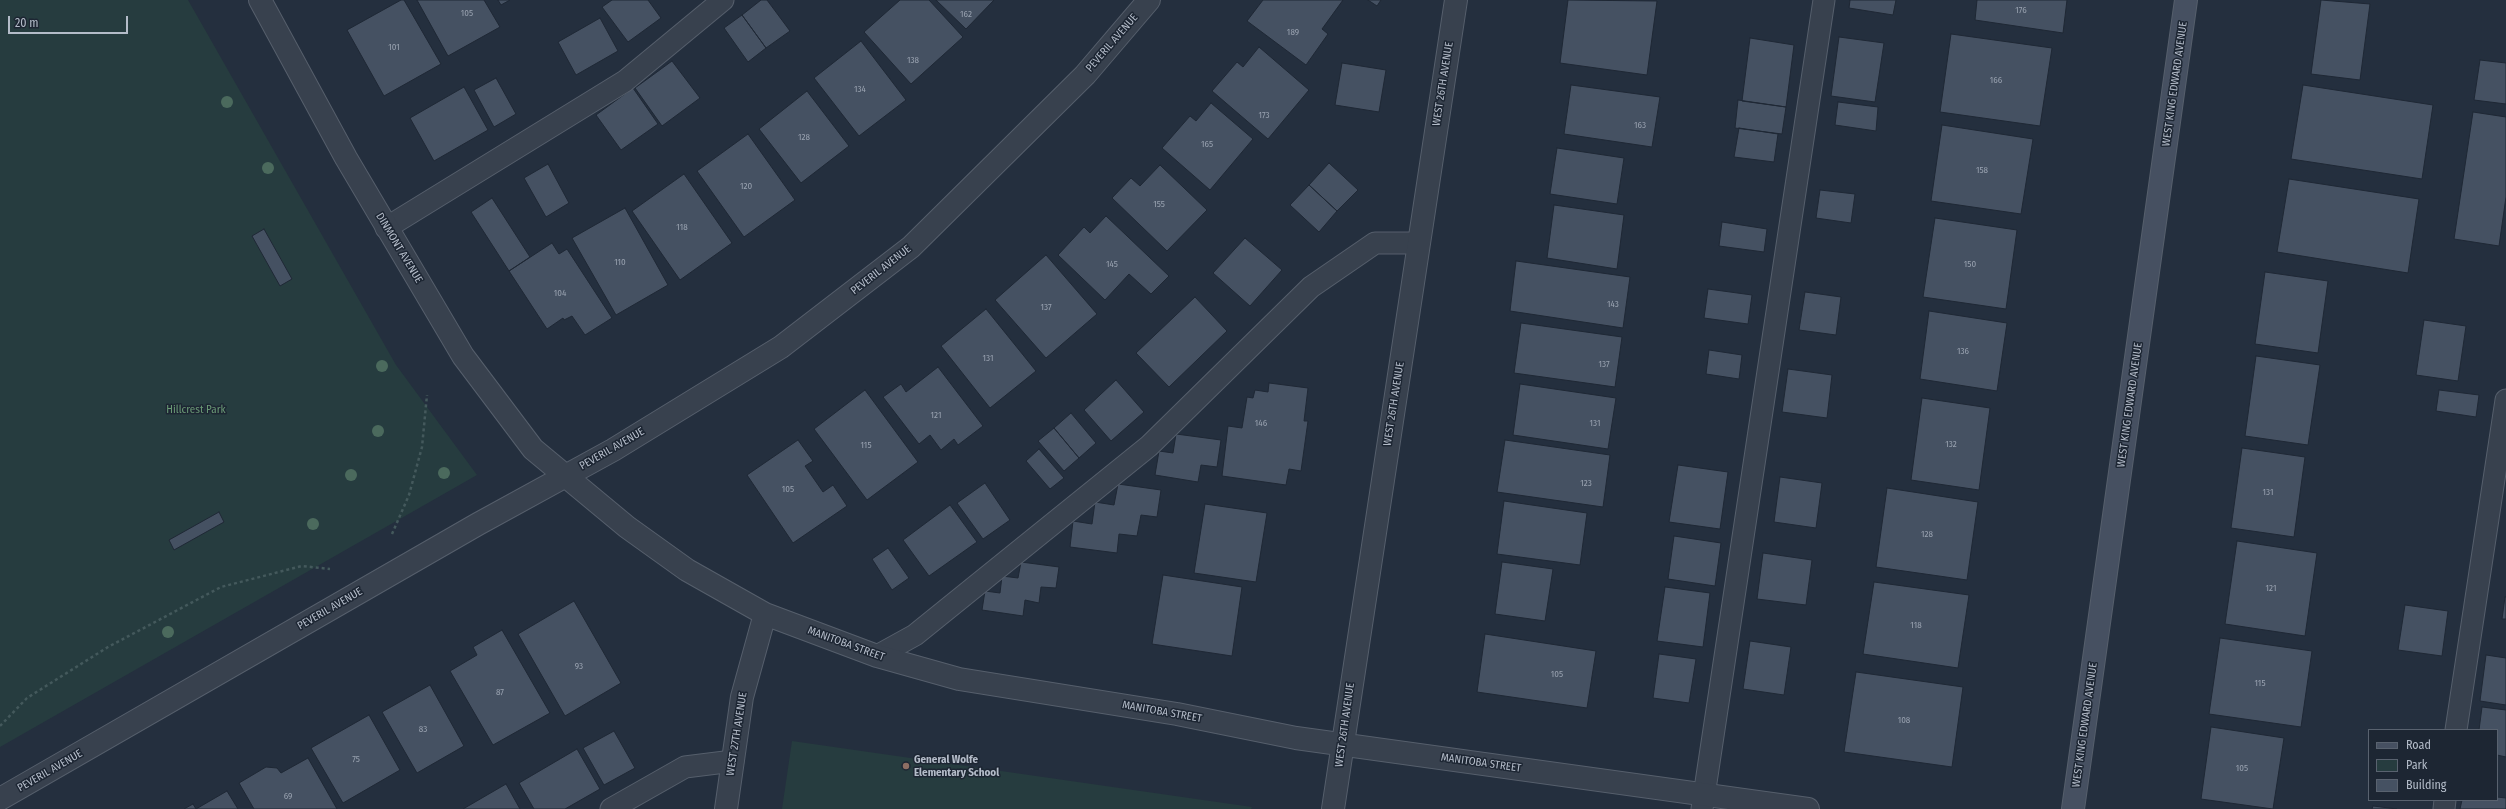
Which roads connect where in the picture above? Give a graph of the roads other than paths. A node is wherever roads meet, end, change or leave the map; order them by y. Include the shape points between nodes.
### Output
1 (260, 0) edge
2 (723, 0) edge
3 (1149, 0) edge
4 (1456, 0) edge
5 (1824, 0) edge
6 (2186, 0) edge
7 (386, 228) junction
8 (1419, 243) junction
9 (2506, 400) edge
10 (566, 474) junction
11 (765, 614) junction
12 (876, 656) junction
13 (2456, 729) edge
14 (1342, 744) junction
15 (733, 761) junction
16 (1703, 801) edge
17 (4, 802) edge
18 (611, 809) edge
19 (726, 809) edge
20 (1333, 809) edge
21 (1808, 809) edge
22 (2073, 809) edge

1 - 7 street, DINMONT AVENUE
2 - 7 lane via 625,81
3 - 10 street, PEVERIL AVENUE via 1085,75 911,247 780,347 613,450
4 - 8 street, WEST 26TH AVENUE
5 - 16 lane
6 - 22 main road, WEST KING EDWARD AVENUE
7 - 10 street, DINMONT AVENUE via 473,369 532,449
8 - 12 lane via 1375,243 1311,287 1149,446 915,635
8 - 14 street, WEST 26TH AVENUE
9 - 13 lane
10 - 11 street, MANITOBA STREET via 627,527 681,565
10 - 17 street, PEVERIL AVENUE
11 - 12 street, MANITOBA STREET
11 - 15 street, WEST 27TH AVENUE via 742,697
12 - 14 street, MANITOBA STREET via 959,679
14 - 16 street, MANITOBA STREET
14 - 20 street, WEST 26TH AVENUE
15 - 18 lane via 685,768
15 - 19 street, WEST 27TH AVENUE
16 - 21 street, MANITOBA STREET

